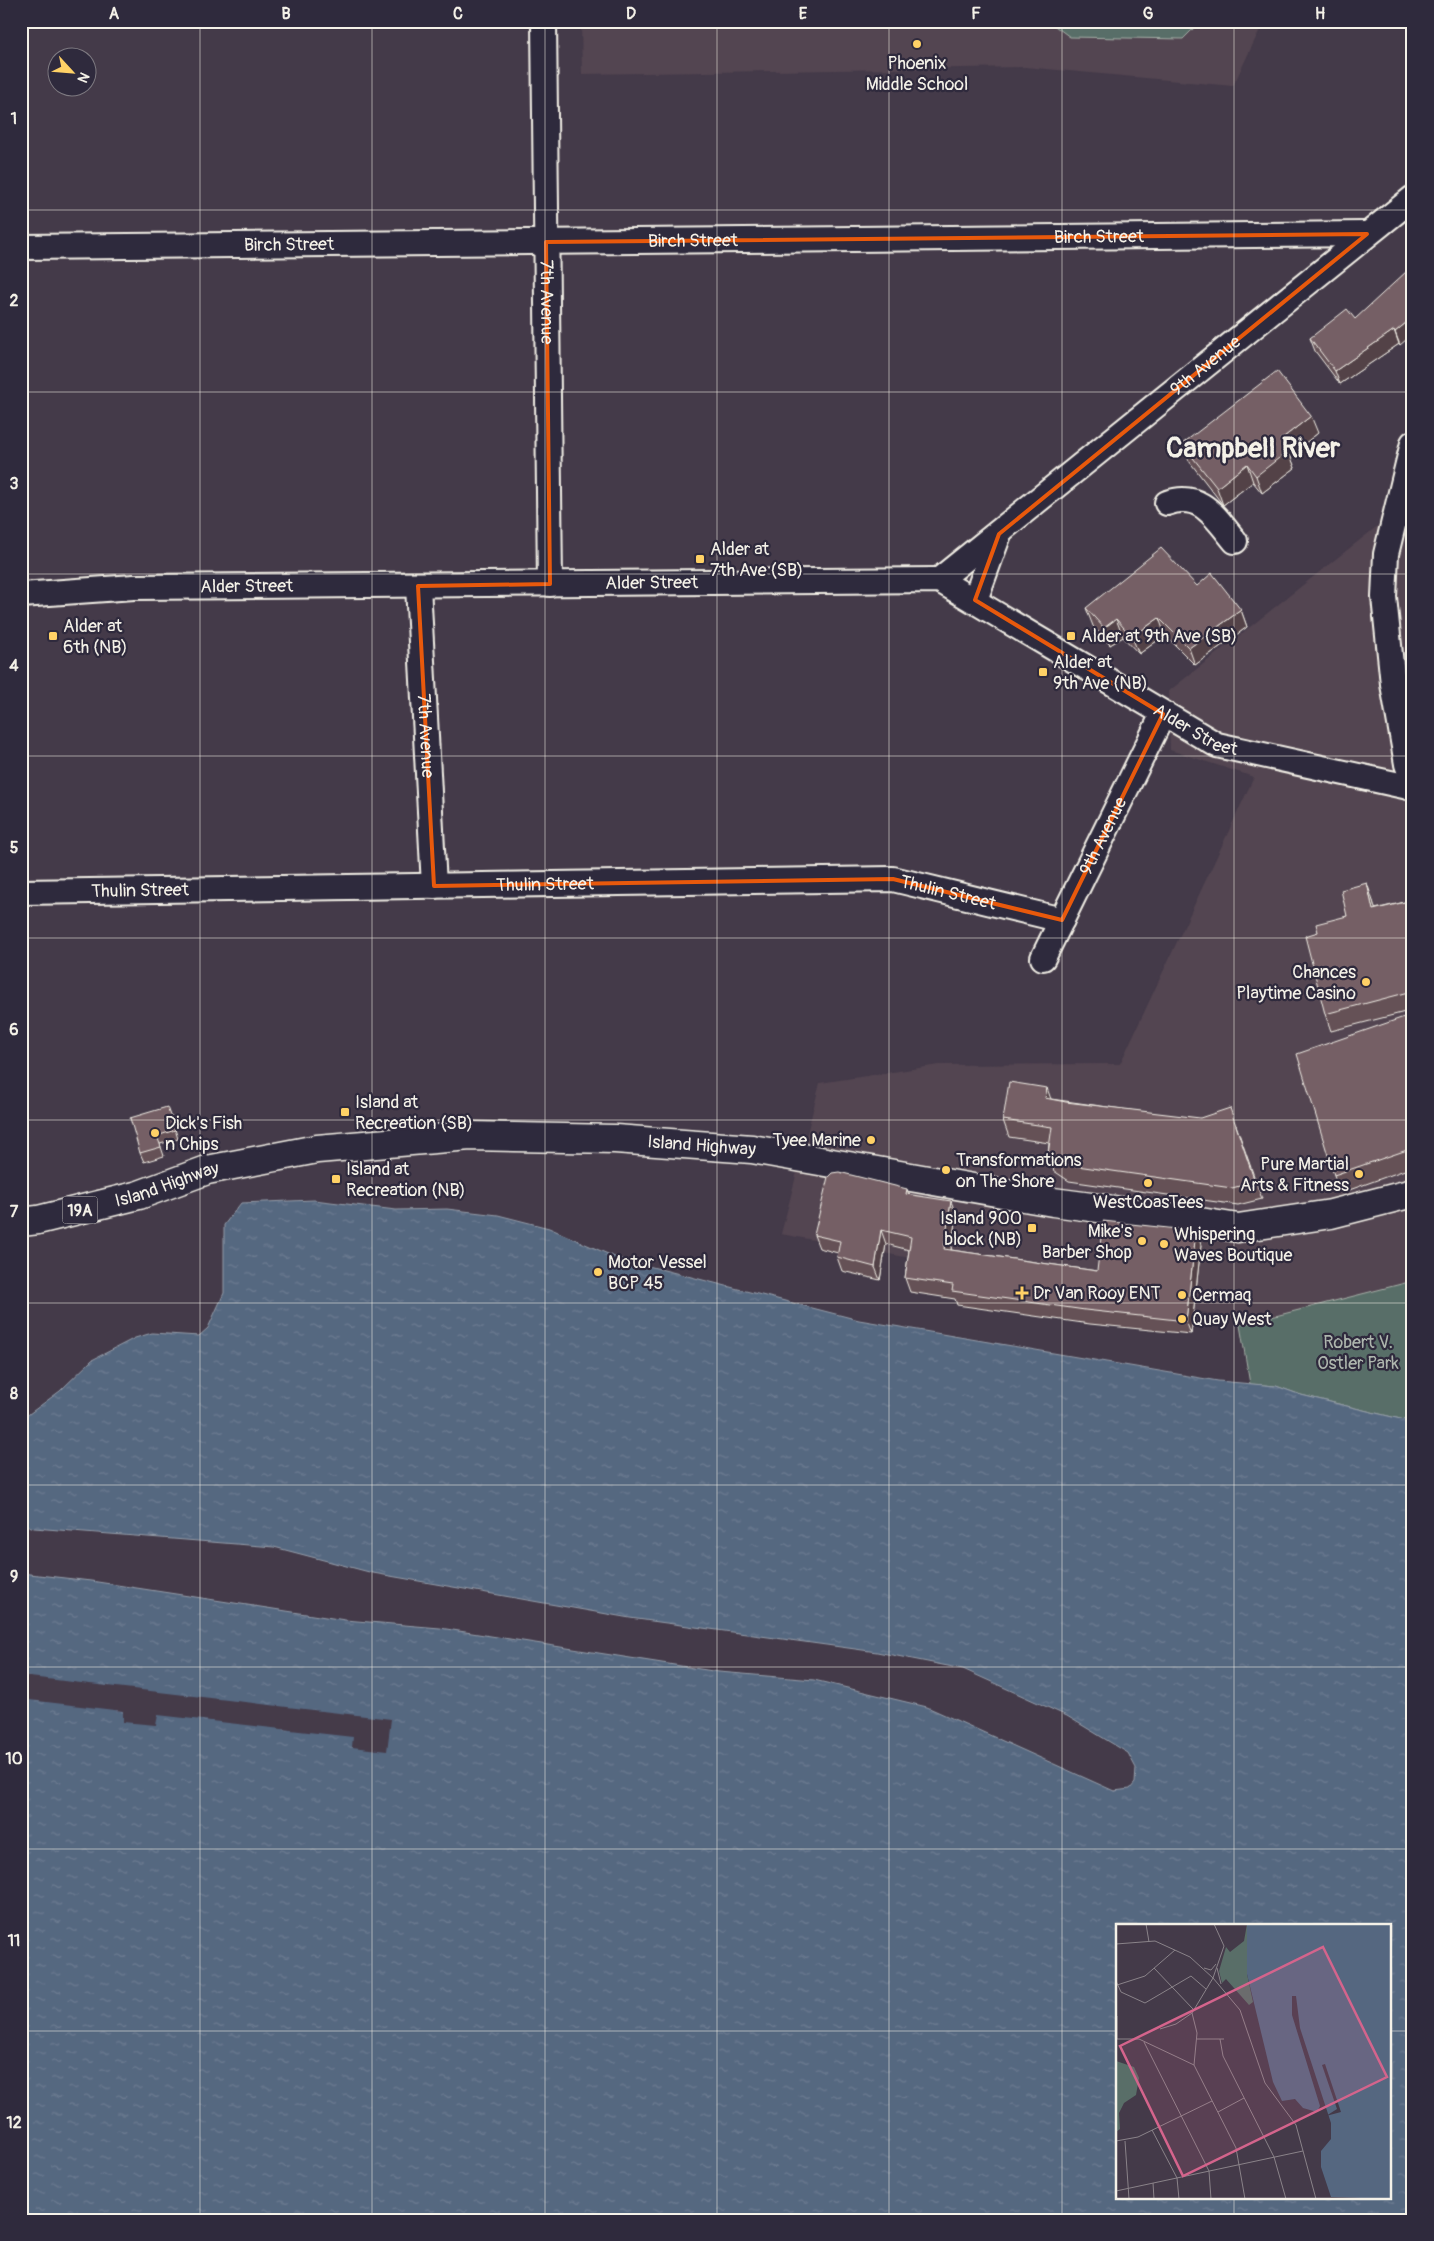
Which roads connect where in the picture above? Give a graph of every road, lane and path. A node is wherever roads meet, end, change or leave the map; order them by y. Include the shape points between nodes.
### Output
1 (544, 21) edge
2 (1413, 198) edge
3 (1367, 234) junction
4 (546, 242) junction
5 (21, 247) edge
6 (1413, 443) edge
7 (1167, 503) dead end
8 (999, 534) junction
9 (1235, 541) dead end
10 (939, 580) junction
11 (550, 584) junction
12 (418, 586) junction
13 (21, 594) edge
14 (974, 600) junction
15 (1163, 714) junction
16 (1413, 781) edge
17 (1413, 788) edge
18 (434, 886) junction
19 (21, 892) edge
20 (1062, 920) junction
21 (1043, 958) dead end
22 (1413, 1193) edge
23 (21, 1222) edge

1 - 4 street, 7th Avenue
2 - 3 street, 9th Avenue
3 - 4 street, Birch Street
3 - 8 street, 9th Avenue
4 - 5 street, Birch Street
4 - 11 street, 7th Avenue
6 - 16 street via 1386,554 1384,597 1393,684
7 - 9 street via 1180,498 1204,506
8 - 10 street, 9th Avenue
8 - 14 street
10 - 11 street, Alder Street
10 - 14 street, Alder Street
11 - 12 street, Alder Street
12 - 13 street, Alder Street via 134,587
12 - 18 street, 7th Avenue
14 - 15 street, Alder Street
15 - 17 street, Alder Street via 1217,745
15 - 20 street, 9th Avenue
18 - 19 street, Thulin Street
18 - 20 street, Thulin Street via 893,879
20 - 21 street, 9th Avenue
22 - 23 main road, Island Highway / 19A via 1331,1214 1238,1228 1053,1202 752,1149 615,1139 470,1136 298,1152 207,1170 139,1195

